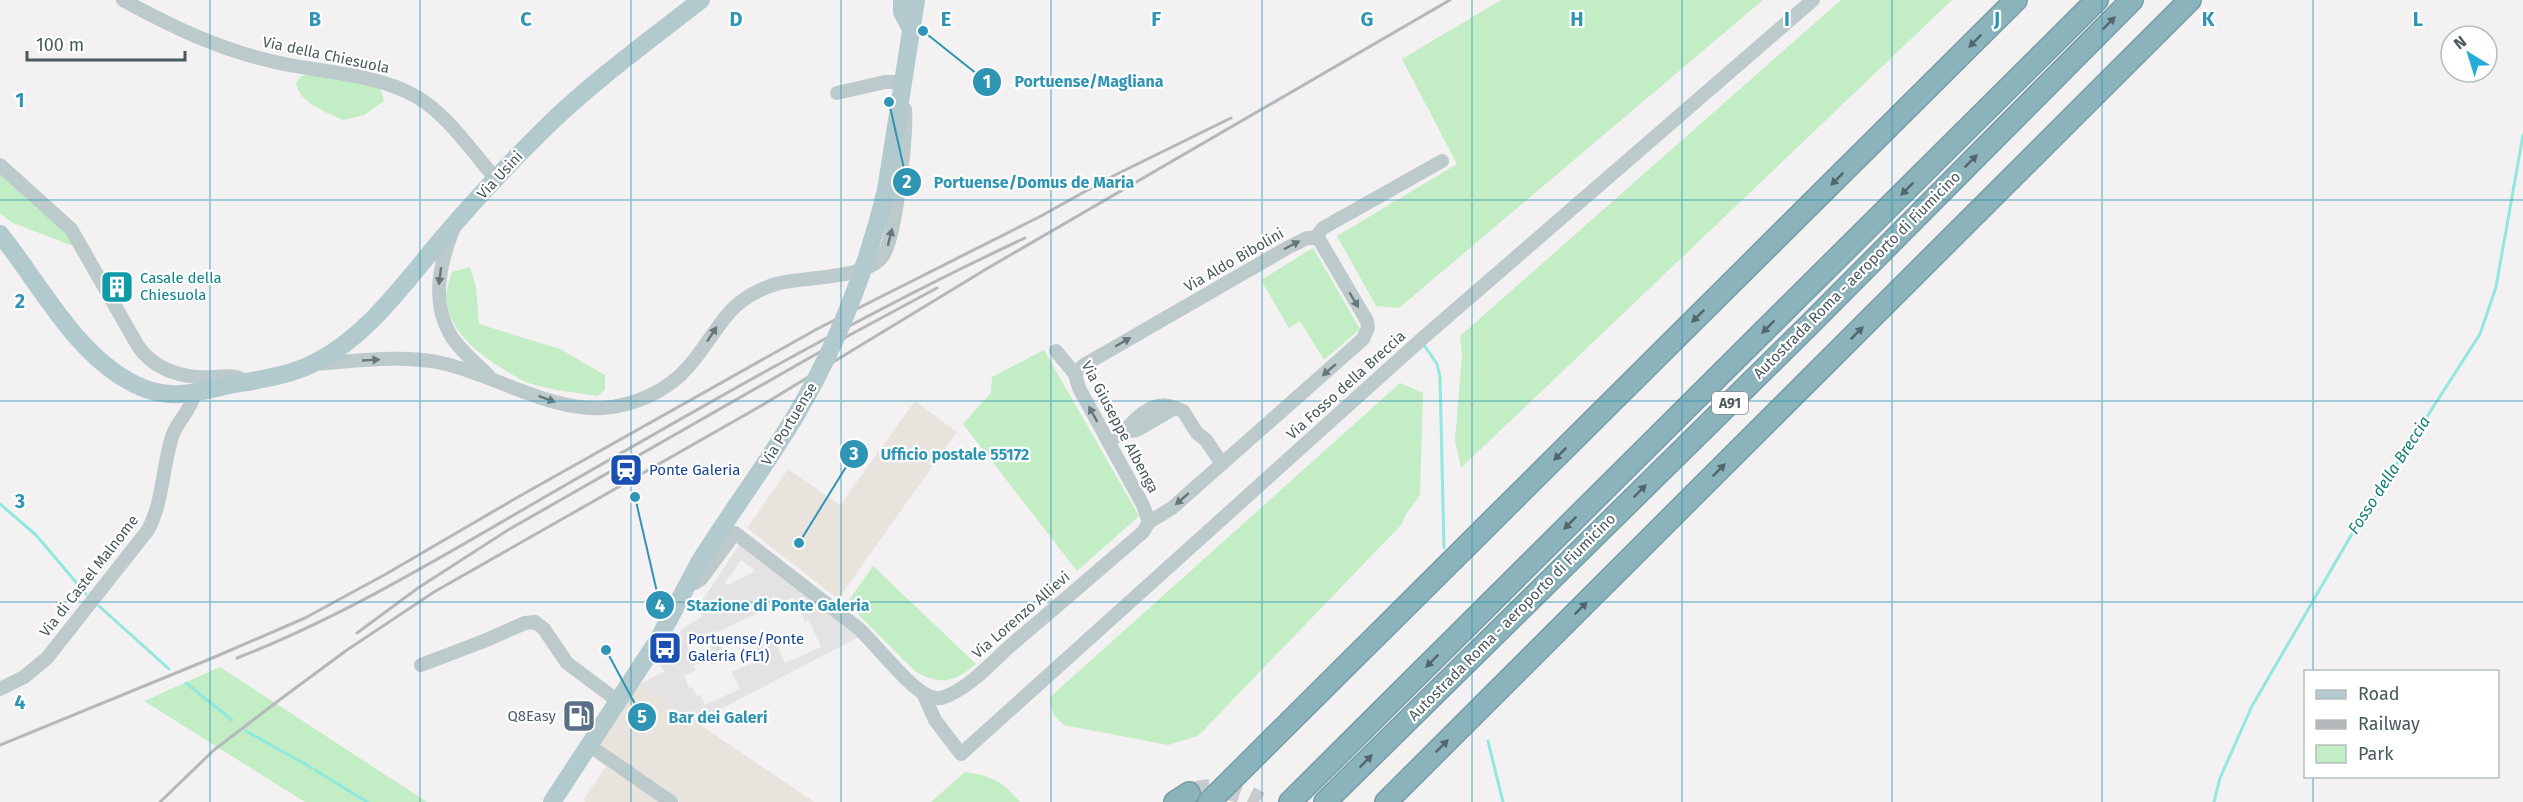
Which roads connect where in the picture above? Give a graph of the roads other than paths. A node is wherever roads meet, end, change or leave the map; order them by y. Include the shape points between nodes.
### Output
1 (123, 0) edge
2 (701, 0) edge
3 (902, 0) edge
4 (916, 0) edge
5 (1813, 0) edge
6 (2016, 0) edge
7 (2097, 0) edge
8 (2132, 0) edge
9 (2190, 0) edge
10 (911, 29) junction
11 (903, 82) junction
12 (837, 93) dead end
13 (1442, 161) dead end
14 (0, 165) edge
15 (496, 179) junction
16 (458, 220) junction
17 (0, 234) edge
18 (1315, 238) junction
19 (1056, 351) dead end
20 (313, 364) junction
21 (1075, 374) junction
22 (492, 378) junction
23 (244, 382) junction
24 (195, 393) junction
25 (1108, 441) junction
26 (1222, 464) junction
27 (1149, 522) junction
28 (690, 582) junction
29 (421, 665) dead end
30 (0, 689) edge
31 (923, 693) junction
32 (618, 701) junction
33 (590, 746) junction
34 (552, 802) edge
35 (671, 802) edge
36 (1209, 802) edge
37 (1290, 802) edge
38 (1325, 802) edge
39 (1386, 802) edge

1 - 15 street, Via della Chiesuola via 195,37 240,53 369,80 410,94 436,111
2 - 15 main road, Via Usini via 567,107
3 - 10 main road via 902,12
4 - 10 main road, Via Portuense
5 - 31 street, Via Fosso della Breccia via 1425,336 961,754 939,727
6 -> 36 highway
7 -> 37 highway, Autostrada Roma - aeroporto di Fiumicino / A91
38 -> 8 highway, Autostrada Roma - aeroporto di Fiumicino / A91
39 -> 9 highway
10 - 11 main road, Via Portuense
11 - 12 street
22 -> 11 street via 573,406 625,405 655,393 681,374 726,315 756,292 874,264 883,256 890,240 904,146
11 - 28 main road, Via Portuense, bridge via 886,190 864,268 822,367
13 - 18 street, Via Aldo Bibolini via 1323,228
14 - 23 street via 71,229 148,357 180,375 233,376
15 - 16 main road, Via Usini
16 - 20 main road, Via Usini via 358,332
16 -> 22 street via 441,267 442,310 455,342
17 - 24 main road via 56,311 106,365 153,391
21 -> 18 street, Via Aldo Bibolini via 1084,365 1287,248
18 -> 26 street, Via Lorenzo Allievi via 1368,328 1363,339
19 - 21 street, Via Giuseppe Albenga
20 -> 22 street via 418,360
20 - 23 main road
25 -> 21 street, Via Giuseppe Albenga
23 - 24 main road
24 - 30 street, Via di Castel Malnome via 173,433 151,525 52,652 31,673
25 - 26 street via 1175,408 1183,411
25 - 27 street, Via Giuseppe Albenga
26 -> 27 street, Via Lorenzo Allievi via 1163,516
27 - 31 street, Via Lorenzo Allievi via 1143,532 969,682 944,697
28 - 31 street via 701,579 735,533 877,644
28 - 32 main road, Via Portuense
29 - 32 street via 525,622 535,622 567,663
32 - 33 main road, Via Portuense
33 - 34 main road, Via Portuense
33 - 35 street

